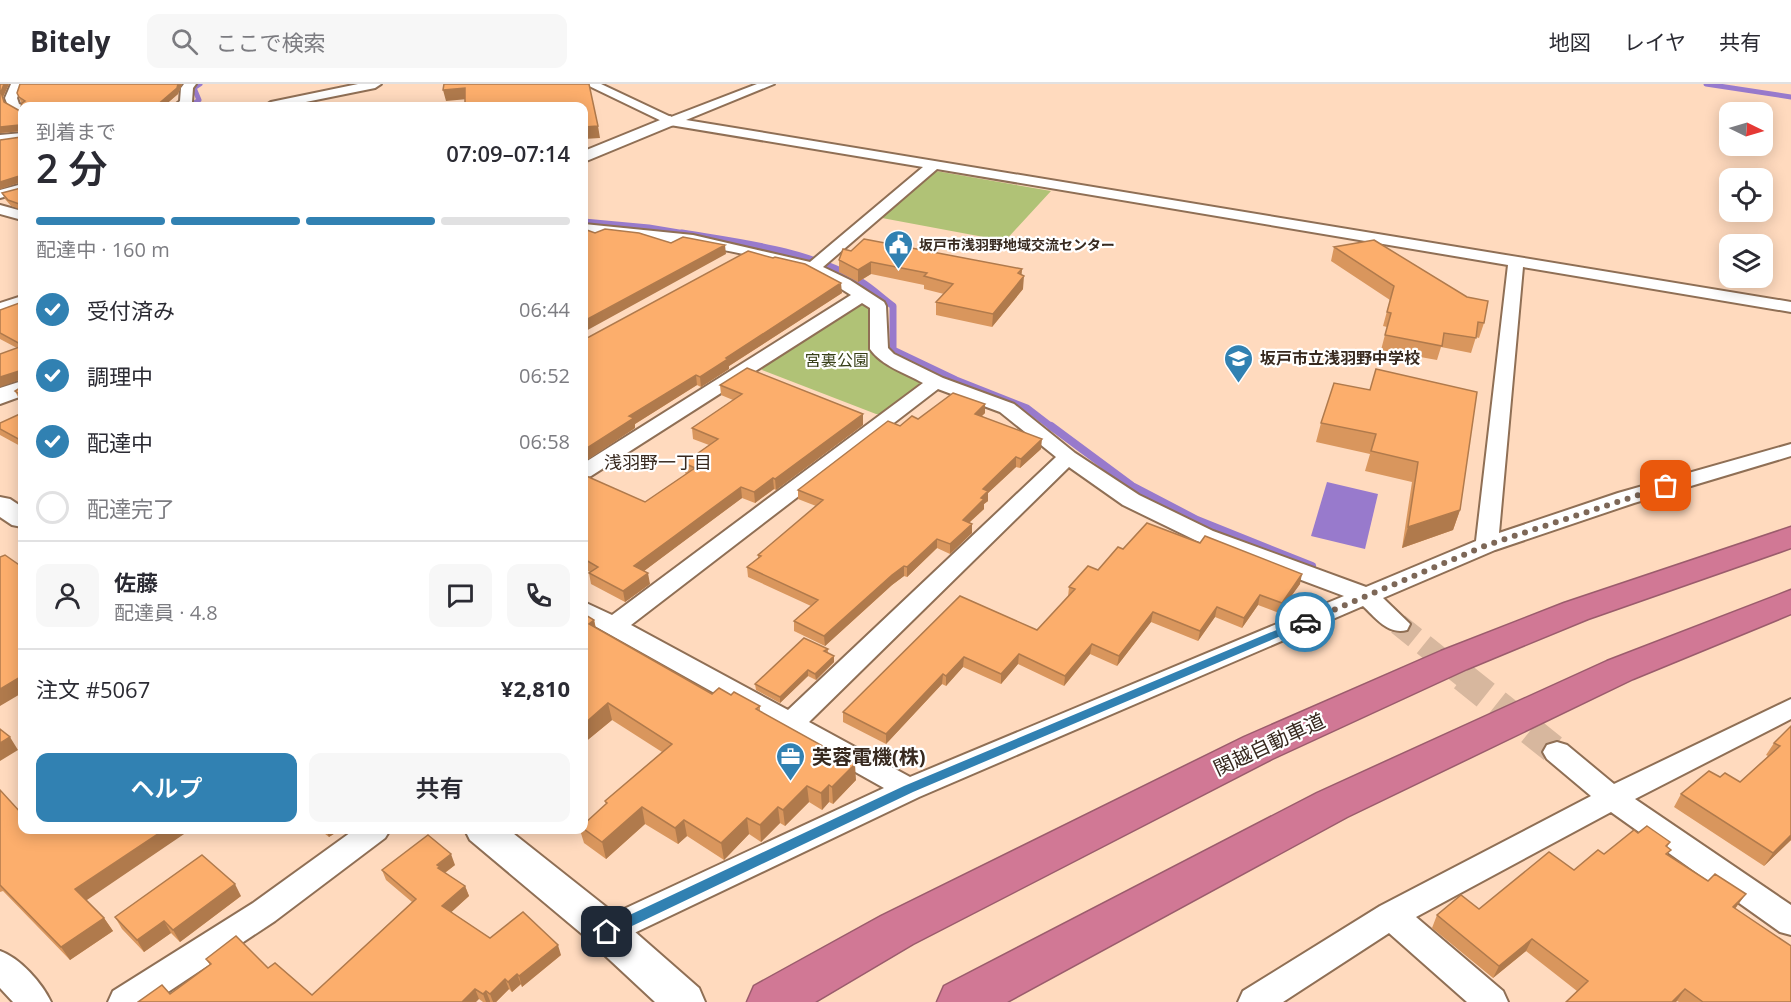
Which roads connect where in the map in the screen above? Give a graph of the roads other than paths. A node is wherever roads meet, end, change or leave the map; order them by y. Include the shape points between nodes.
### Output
1 (17, 84) edge
2 (190, 84) edge
3 (375, 84) edge
4 (591, 84) edge
5 (768, 84) edge
6 (5, 98) edge
7 (186, 102) edge
8 (290, 102) edge
9 (18, 108) edge
10 (670, 121) junction
11 (18, 138) edge
12 (0, 140) edge
13 (588, 155) edge
14 (934, 165) junction
15 (18, 189) edge
16 (0, 194) edge
17 (0, 209) edge
18 (18, 215) edge
19 (588, 232) edge
20 (748, 251) junction
21 (728, 262) edge
22 (1516, 262) junction
23 (812, 268) junction
24 (862, 295) junction
25 (18, 302) edge
26 (1791, 307) edge
27 (0, 309) edge
28 (746, 369) junction
29 (767, 377) edge
30 (936, 382) junction
31 (18, 390) edge
32 (0, 397) edge
33 (862, 414) edge
34 (883, 423) junction
35 (1791, 450) edge
36 (1068, 457) junction
37 (588, 469) edge
38 (0, 505) edge
39 (18, 516) edge
40 (1791, 537) edge
41 (1487, 545) junction
42 (1366, 596) junction
43 (1791, 601) edge
44 (588, 612) edge
45 (1398, 624) tunnel mouth
46 (613, 627) junction
47 (1791, 708) edge
48 (790, 724) junction
49 (1557, 752) tunnel mouth
50 (909, 789) junction
51 (1612, 798) junction
52 (370, 834) edge
53 (488, 834) edge
54 (1391, 915) junction
55 (1791, 922) edge
56 (607, 932) junction
57 (0, 965) edge
58 (34, 1002) edge
59 (126, 1002) edge
60 (684, 1002) edge
61 (771, 1002) edge
62 (961, 1002) edge
63 (1254, 1002) edge
64 (1491, 1002) edge

1 - 6 street
2 - 7 street
3 - 8 street
4 - 10 street
5 - 10 street
6 - 9 street
10 - 13 street
10 - 14 street
11 - 12 street
14 - 22 street
14 - 23 street
15 - 16 street
17 - 18 street
19 - 20 street via 693,240
20 - 21 street
20 - 23 street
22 - 26 street
22 - 41 street
23 - 24 street
24 - 28 street
24 - 30 street via 878,306 879,349 888,358
25 - 27 street
28 - 29 street
28 - 37 street
30 - 34 street
30 - 36 street via 1007,408
31 - 32 street
33 - 34 street
34 - 46 street
35 - 41 street via 1626,498
36 - 42 street via 1131,500 1205,536
36 - 48 street
38 - 39 street
40 - 61 highway, 関越自動車道 via 1576,611 1454,660 1258,748 897,930
41 - 42 street
42 - 45 street
42 - 50 street
43 - 62 highway via 1620,670 1342,800
44 - 46 street
46 - 48 street
47 - 51 street
48 - 50 street
49 - 51 street
50 - 56 street
51 - 54 street
51 - 55 street
52 - 59 street via 264,912
53 - 56 street
54 - 63 street
54 - 64 street
56 - 60 street
57 - 58 street

